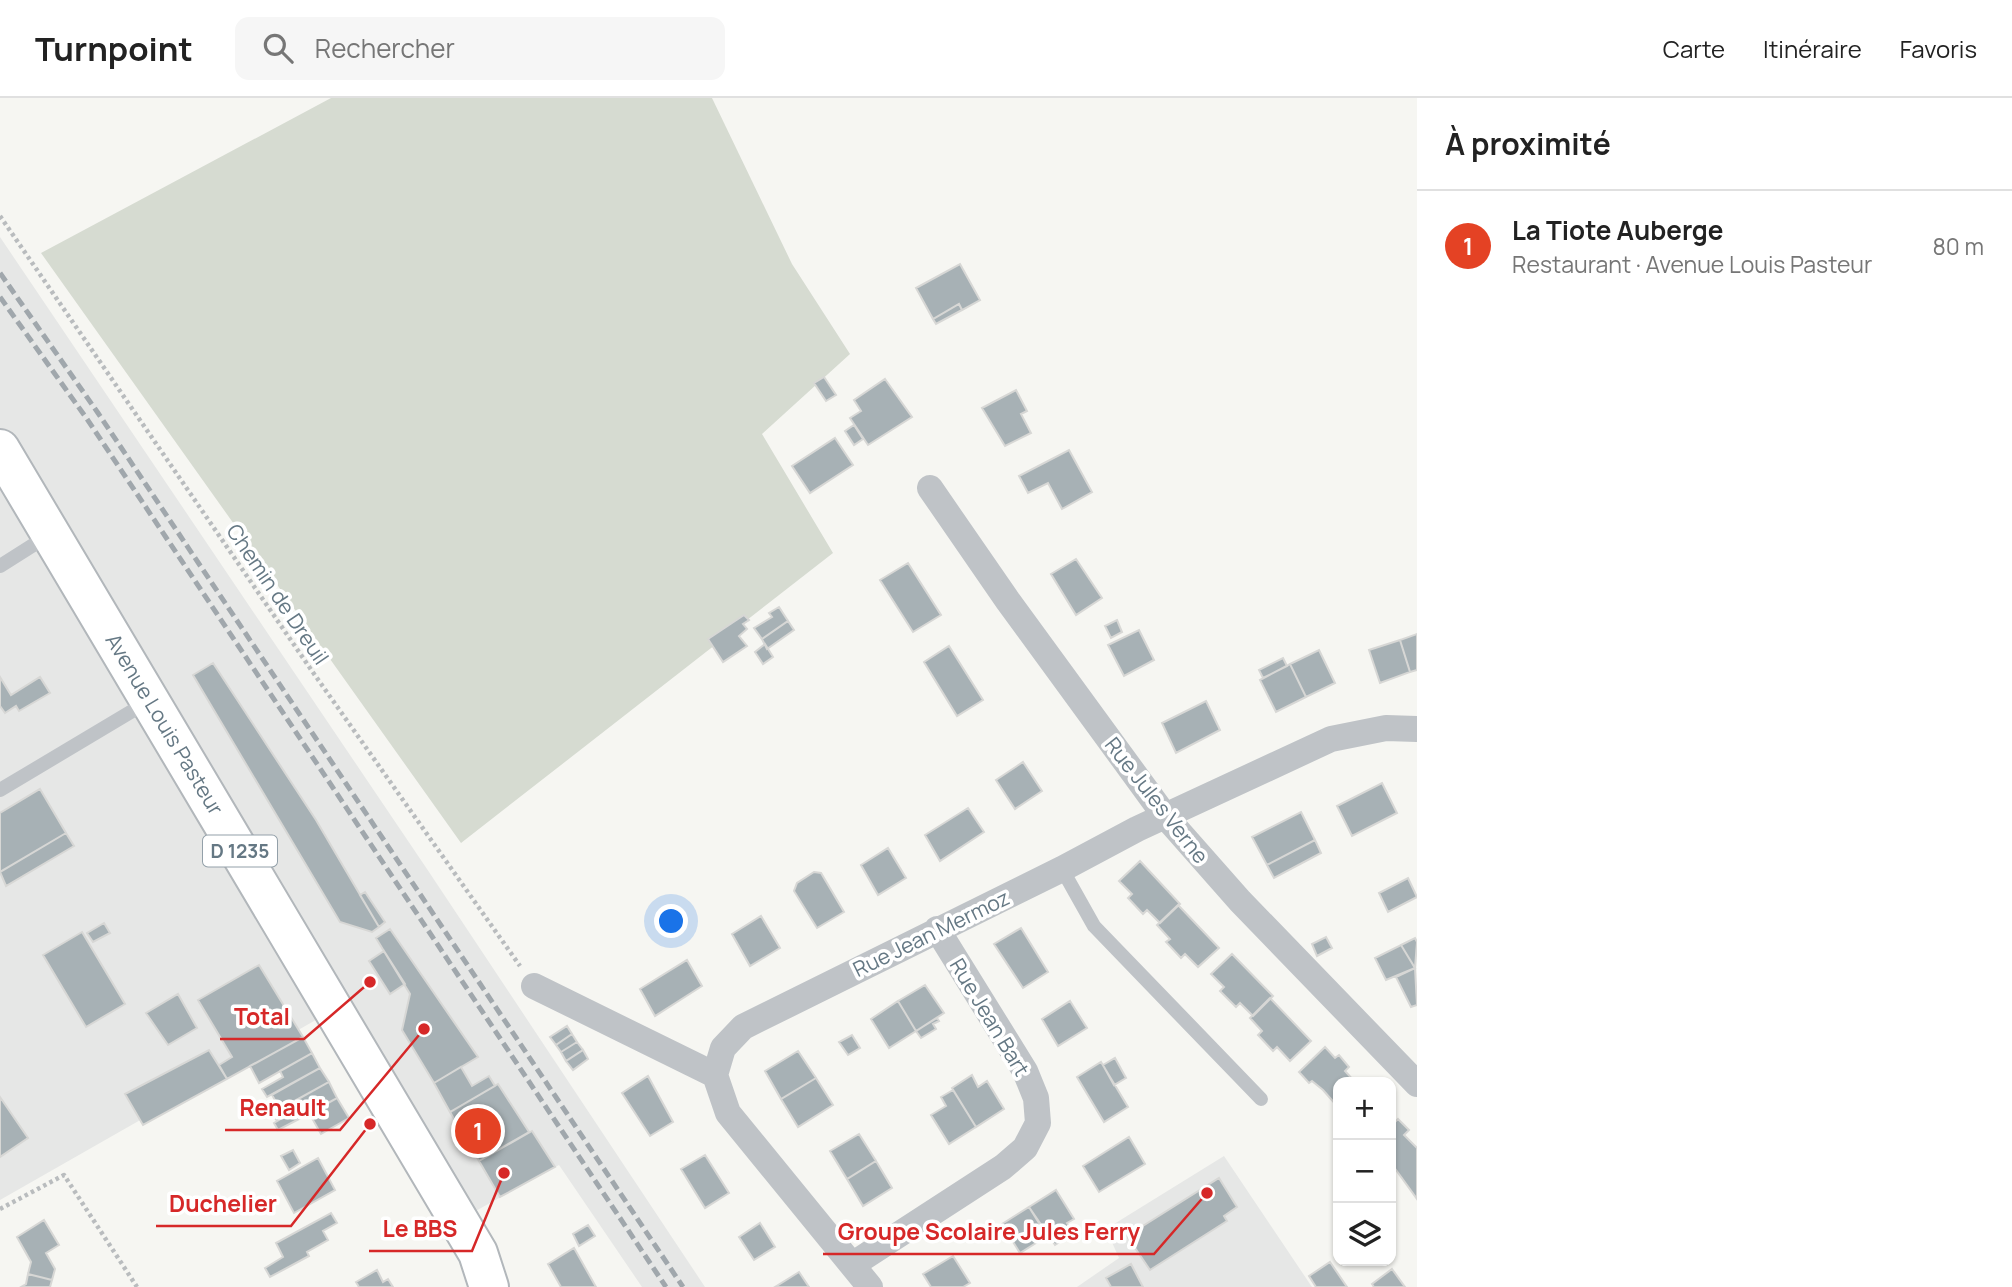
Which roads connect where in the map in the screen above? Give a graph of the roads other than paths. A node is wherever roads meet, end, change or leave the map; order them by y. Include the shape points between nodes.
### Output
1 (0, 449) edge
2 (930, 488) dead end
3 (52, 533) junction
4 (4, 564) edge
5 (0, 577) edge
6 (151, 700) junction
7 (1417, 729) edge
8 (0, 790) edge
9 (1165, 816) junction
10 (1062, 869) junction
11 (937, 929) junction
12 (534, 986) road end
13 (715, 1075) junction
14 (1417, 1084) edge
15 (1261, 1099) dead end
16 (852, 1265) junction
17 (483, 1270) edge
18 (509, 1287) edge
19 (870, 1287) edge

1 - 3 main road, Avenue Louis Pasteur / D 1235
2 - 9 street, Rue Jules Verne
3 - 4 lane
3 - 6 main road, Avenue Louis Pasteur / D 1235
4 - 5 lane
6 - 8 lane
6 - 17 main road, Avenue Louis Pasteur / D 1235
7 - 9 street, Rue Jean Mermoz via 1386,728 1331,739
9 - 10 street, Rue Jean Mermoz
9 - 14 street, Rue Jules Verne via 1240,901
10 - 11 street, Rue Jean Mermoz
10 - 15 lane via 1094,926
11 - 13 street, Rue Jean Mermoz via 743,1027 723,1048
11 - 16 street, Rue Jean Bart via 1025,1071 1036,1098 1038,1123 1025,1148 1003,1167
12 - 13 street
13 - 16 street via 728,1113
16 - 19 street
17 - 18 main road, Avenue Louis Pasteur / D 1235

